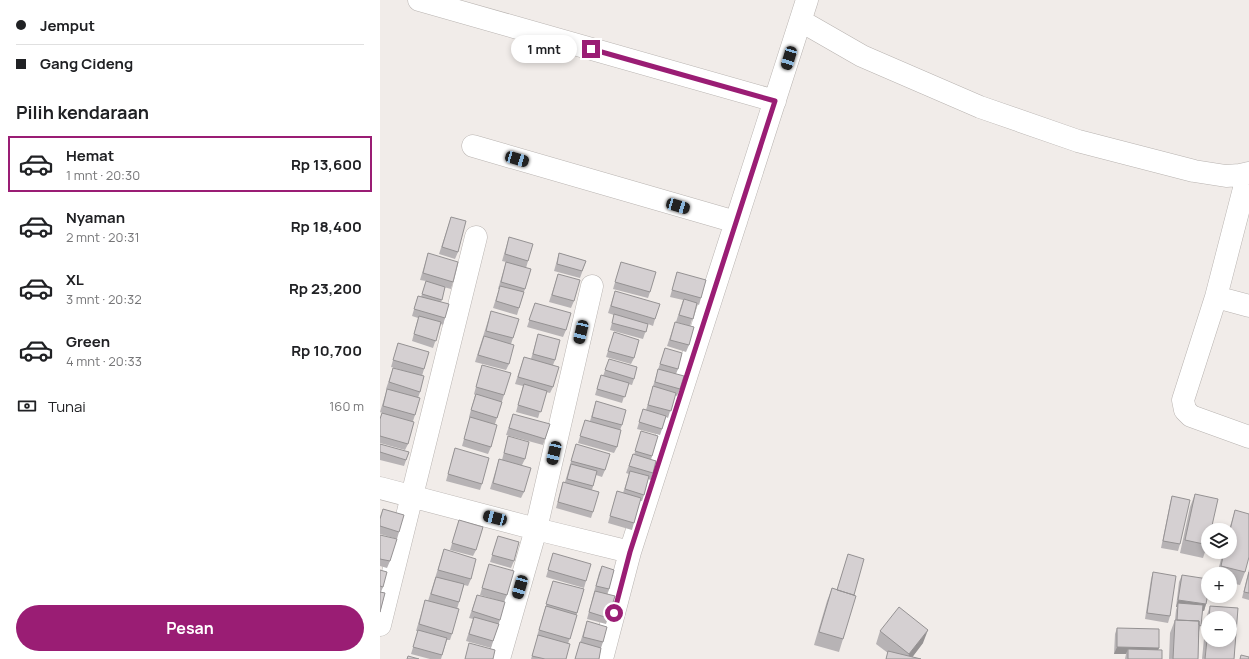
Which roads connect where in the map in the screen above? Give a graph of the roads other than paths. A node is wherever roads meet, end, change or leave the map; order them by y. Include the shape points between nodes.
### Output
1 (419, 0) edge
2 (807, 0) edge
3 (801, 21) junction
4 (775, 101) junction
5 (473, 146) dead end
6 (1249, 173) edge
7 (736, 222) junction
8 (476, 237) dead end
9 (592, 286) dead end
10 (1216, 297) junction
11 (1249, 306) edge
12 (1249, 437) edge
13 (380, 488) edge
14 (412, 496) junction
15 (536, 529) junction
16 (630, 552) junction
17 (380, 625) edge
18 (499, 659) edge
19 (602, 659) edge

1 - 4 street
2 - 3 street
3 - 4 street
3 - 6 street via 862,56 896,71 980,107 1071,138 1194,171 1226,176
4 - 7 street
5 - 7 street
6 - 10 street
7 - 16 street
8 - 14 street
9 - 15 street
10 - 11 street
10 - 12 street via 1183,400 1185,410 1200,420
13 - 14 street
14 - 15 street
14 - 17 street
15 - 16 street
15 - 18 street
16 - 19 street

